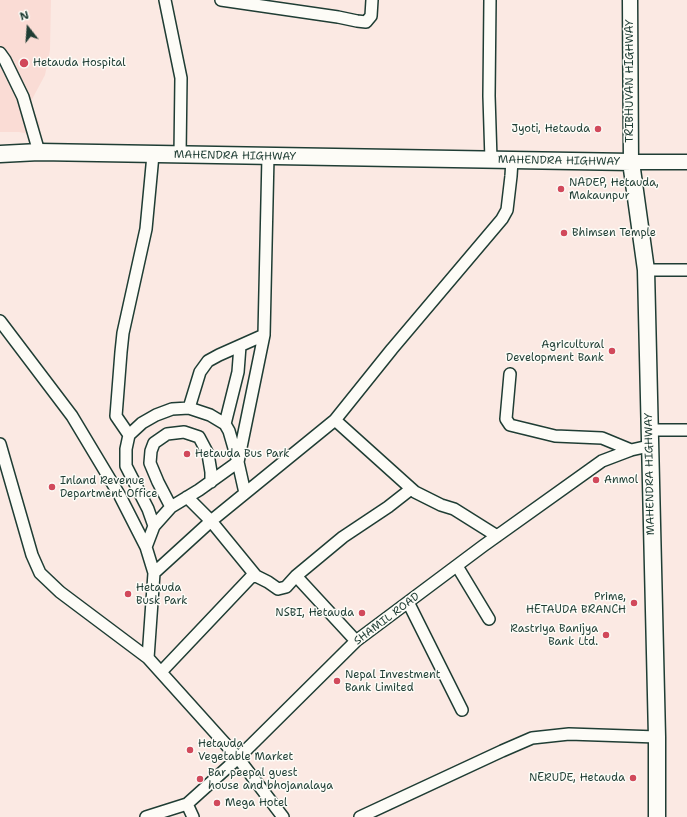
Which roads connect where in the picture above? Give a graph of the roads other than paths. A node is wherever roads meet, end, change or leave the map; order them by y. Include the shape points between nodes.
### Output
1 (164, 0) edge
2 (221, 0) edge
3 (372, 0) edge
4 (490, 0) edge
5 (630, 0) edge
6 (0, 53) edge
7 (39, 152) junction
8 (0, 154) edge
9 (153, 155) junction
10 (180, 155) junction
11 (268, 156) junction
12 (491, 160) junction
13 (512, 160) junction
14 (631, 162) junction
15 (687, 162) edge
16 (646, 270) junction
17 (687, 270) edge
18 (0, 321) edge
19 (264, 335) junction
20 (240, 346) junction
21 (510, 374) dead end
22 (189, 408) junction
23 (335, 420) junction
24 (225, 424) junction
25 (649, 430) junction
26 (687, 430) edge
27 (129, 436) junction
28 (0, 444) edge
29 (649, 446) junction
30 (631, 450) junction
31 (238, 462) junction
32 (211, 482) junction
33 (411, 489) junction
34 (245, 493) junction
35 (187, 497) junction
36 (171, 507) junction
37 (211, 521) junction
38 (154, 526) junction
39 (497, 536) junction
40 (146, 548) junction
41 (457, 566) junction
42 (154, 573) junction
43 (256, 576) junction
44 (296, 576) junction
45 (408, 602) junction
46 (489, 619) dead end
47 (356, 641) junction
48 (148, 658) junction
49 (162, 672) junction
50 (462, 710) dead end
51 (656, 737) junction
52 (238, 758) junction
53 (187, 804) junction
54 (146, 817) edge
55 (193, 817) edge
56 (283, 817) edge
57 (360, 817) edge
58 (657, 817) edge

1 - 10 street via 181,78
2 - 3 street via 366,22 371,16
4 - 12 street
5 - 14 main road, TRIBHUVAN HIGHWAY
6 - 7 street via 23,97
7 - 8 highway, MAHENDRA HIGHWAY
7 - 9 highway, MAHENDRA HIGHWAY
9 - 10 highway, MAHENDRA HIGHWAY
9 - 27 street via 146,229 121,352 116,416
10 - 11 highway, MAHENDRA HIGHWAY
11 - 12 highway, MAHENDRA HIGHWAY
11 - 19 street
12 - 13 highway, MAHENDRA HIGHWAY
13 - 14 highway, MAHENDRA HIGHWAY
13 - 23 street via 507,210 502,219 392,348
14 - 15 main road
14 - 16 highway, MAHENDRA HIGHWAY
16 - 17 street
16 - 25 highway, MAHENDRA HIGHWAY
18 - 40 street via 72,416 120,496
19 - 20 street
19 - 31 street
20 - 22 street via 208,362 200,372
20 - 24 street via 238,372
21 - 30 street via 506,410 506,419 510,425 555,436 602,438
22 - 24 street via 210,415
22 - 27 street via 172,409 156,415 142,423
23 - 33 street
23 - 34 street
24 - 31 street
25 - 26 street
25 - 29 highway, MAHENDRA HIGHWAY
27 - 38 street via 126,466
28 - 48 street via 32,554 40,573 60,592
29 - 30 street, SHAMIL ROAD
29 - 51 highway, MAHENDRA HIGHWAY
30 - 39 street, SHAMIL ROAD via 602,461
31 - 32 street
31 - 34 street
32 - 35 street
32 - 36 street via 208,454 199,437 184,432 167,434 154,443 150,463
33 - 39 street via 454,509
33 - 44 street via 388,508 343,537
34 - 37 street
35 - 36 street
35 - 37 street
36 - 38 street
37 - 42 street
37 - 43 street
38 - 40 street
39 - 41 street, SHAMIL ROAD
40 - 42 street
41 - 45 street, SHAMIL ROAD
41 - 46 street
42 - 48 street
43 - 44 street via 278,589 286,587
43 - 49 street via 241,586
44 - 47 street
45 - 47 street, SHAMIL ROAD
45 - 50 street
47 - 52 street, SHAMIL ROAD
48 - 49 street
49 - 52 street
51 - 57 street via 569,734 532,738
51 - 58 highway, MAHENDRA HIGHWAY
52 - 53 street, SHAMIL ROAD
52 - 56 street
53 - 54 street, SHAMIL ROAD
53 - 55 street

